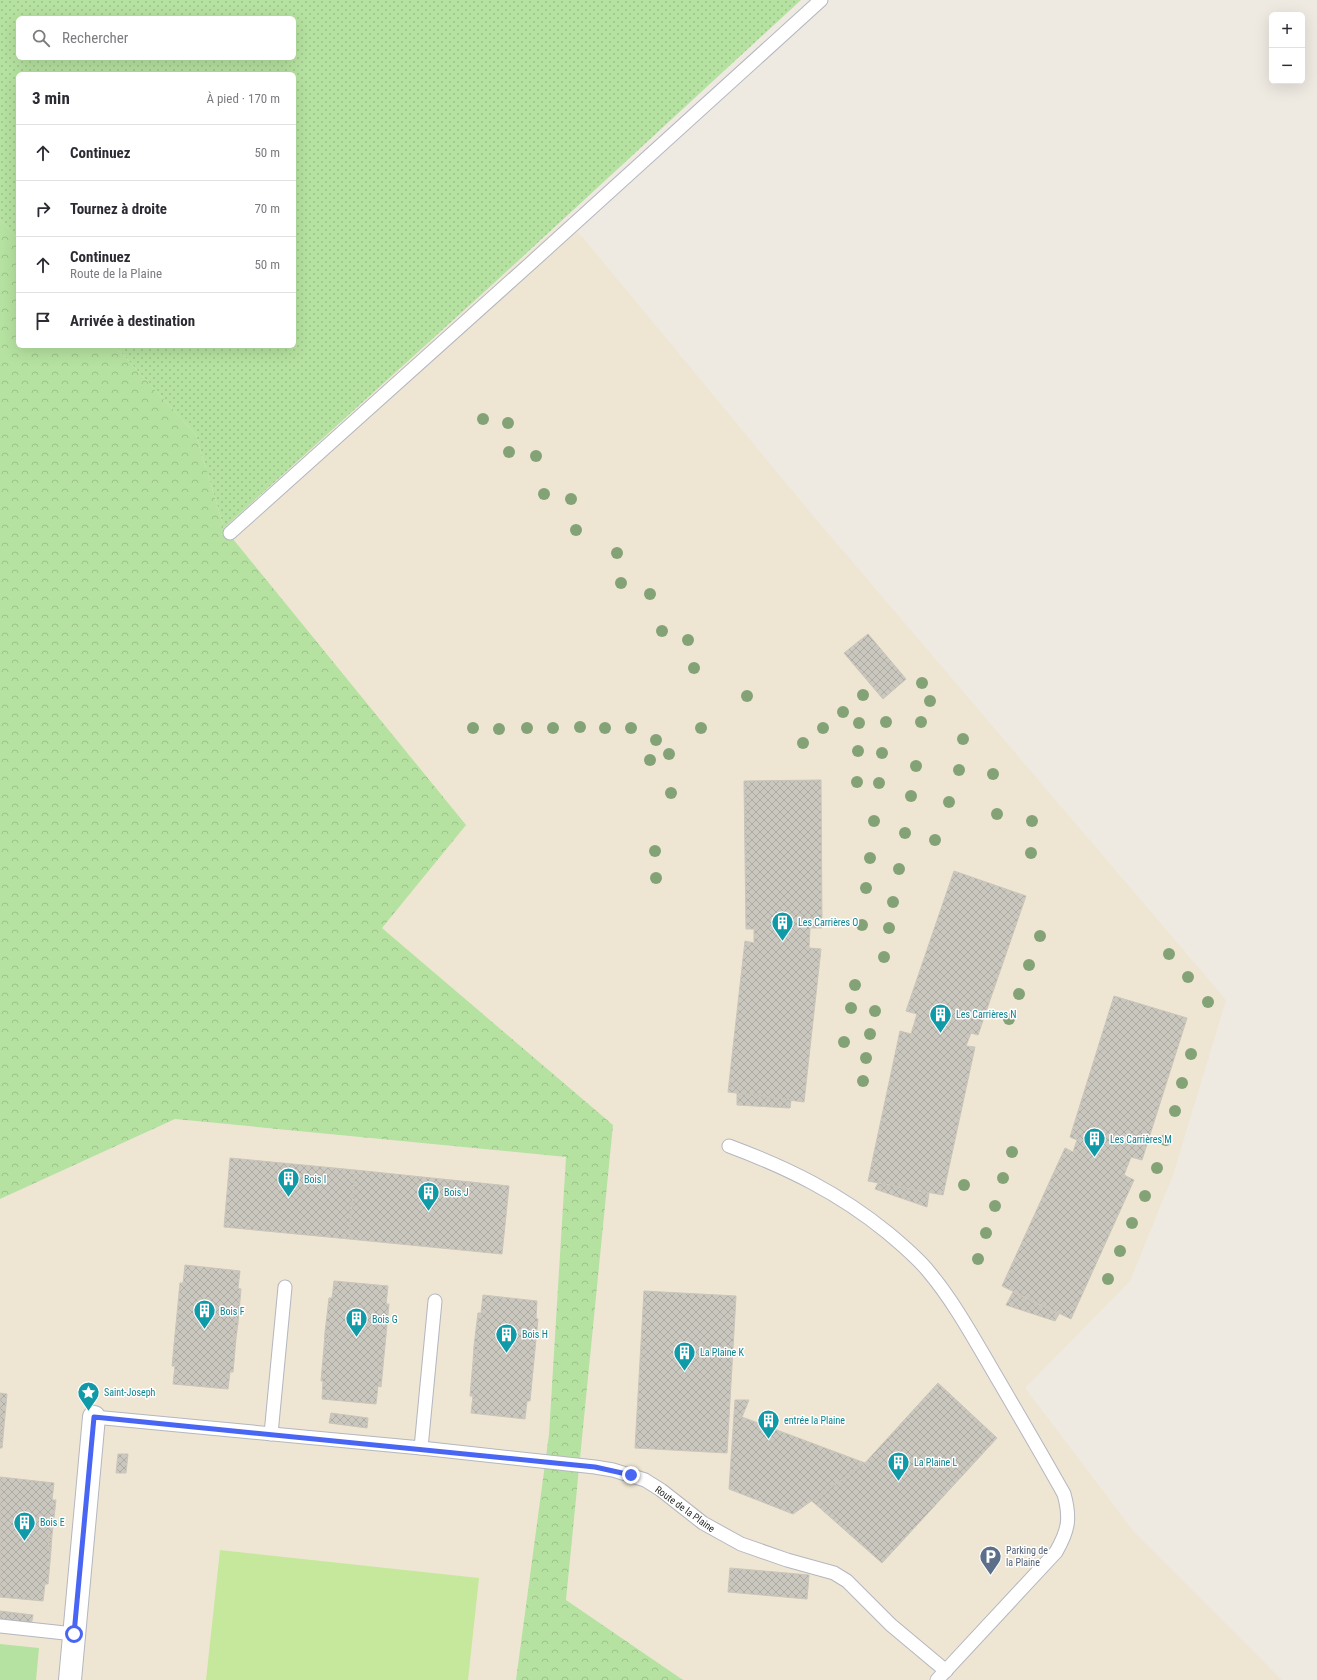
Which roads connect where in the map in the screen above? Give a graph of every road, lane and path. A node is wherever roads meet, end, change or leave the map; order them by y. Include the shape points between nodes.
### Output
1 (821, 0) edge
2 (230, 533) dead end
3 (729, 1146) dead end
4 (285, 1288) dead end
5 (435, 1301) dead end
6 (94, 1417) joint
7 (270, 1434) junction
8 (421, 1448) junction
9 (0, 1626) edge
10 (74, 1634) junction
11 (942, 1676) edge
12 (70, 1680) edge

1 - 2 lane
3 - 11 lane via 773,1162 842,1199 897,1240 929,1271 972,1334 1064,1494 1068,1520 1066,1532 1056,1552
4 - 7 lane
5 - 8 lane
6 - 7 lane, Route de la Plaine
6 - 10 street
7 - 8 lane, Route de la Plaine
8 - 11 lane, Route de la Plaine via 595,1467 645,1480 703,1523 741,1544 818,1567 847,1581
9 - 10 lane
10 - 12 street

